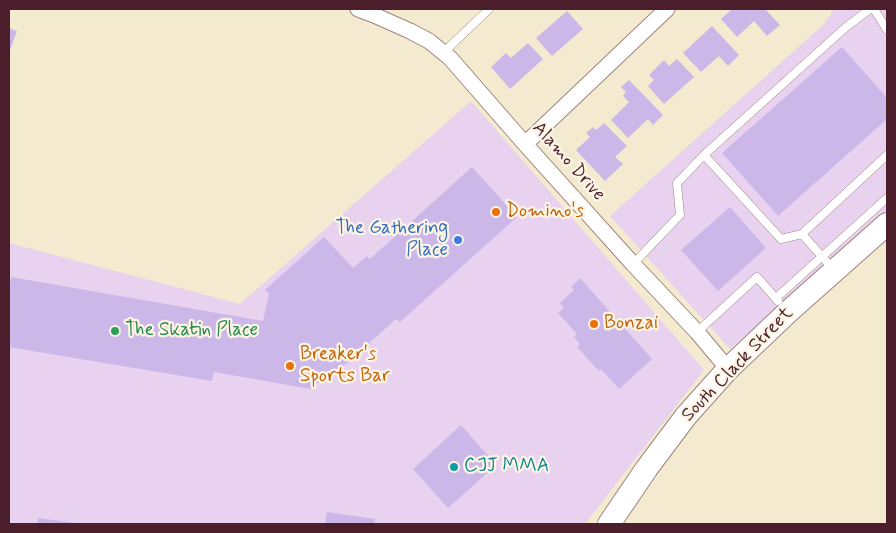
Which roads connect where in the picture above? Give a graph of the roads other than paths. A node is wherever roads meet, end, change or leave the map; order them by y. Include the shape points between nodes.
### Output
1 (358, 9) edge
2 (489, 9) edge
3 (668, 9) edge
4 (870, 9) edge
5 (874, 9) edge
6 (375, 12) edge
7 (887, 30) edge
8 (443, 53) junction
9 (525, 144) junction
10 (704, 155) junction
11 (887, 155) edge
12 (887, 198) edge
13 (887, 224) edge
14 (802, 234) junction
15 (633, 264) junction
16 (829, 264) junction
17 (782, 305) junction
18 (696, 332) junction
19 (728, 369) junction
20 (647, 468) junction
21 (609, 524) edge
22 (626, 524) edge

1 - 6 street, Alamo Drive
2 - 8 lane
3 - 9 street
4 - 10 lane
5 - 7 lane
6 - 8 street, Alamo Drive via 423,37
8 - 9 street, Alamo Drive
9 - 15 street, Alamo Drive
10 - 14 lane via 781,238
10 - 15 lane via 677,183 680,214
11 - 14 lane
12 - 16 lane
13 - 16 main road, South Clack Street
14 - 16 lane
15 - 18 street, Alamo Drive
16 - 17 main road, South Clack Street
17 - 18 lane via 757,277
17 - 19 main road, South Clack Street
18 - 19 street, Alamo Drive
19 - 20 main road, South Clack Street via 686,416
20 - 21 main road, South Clack Street
20 - 22 main road

